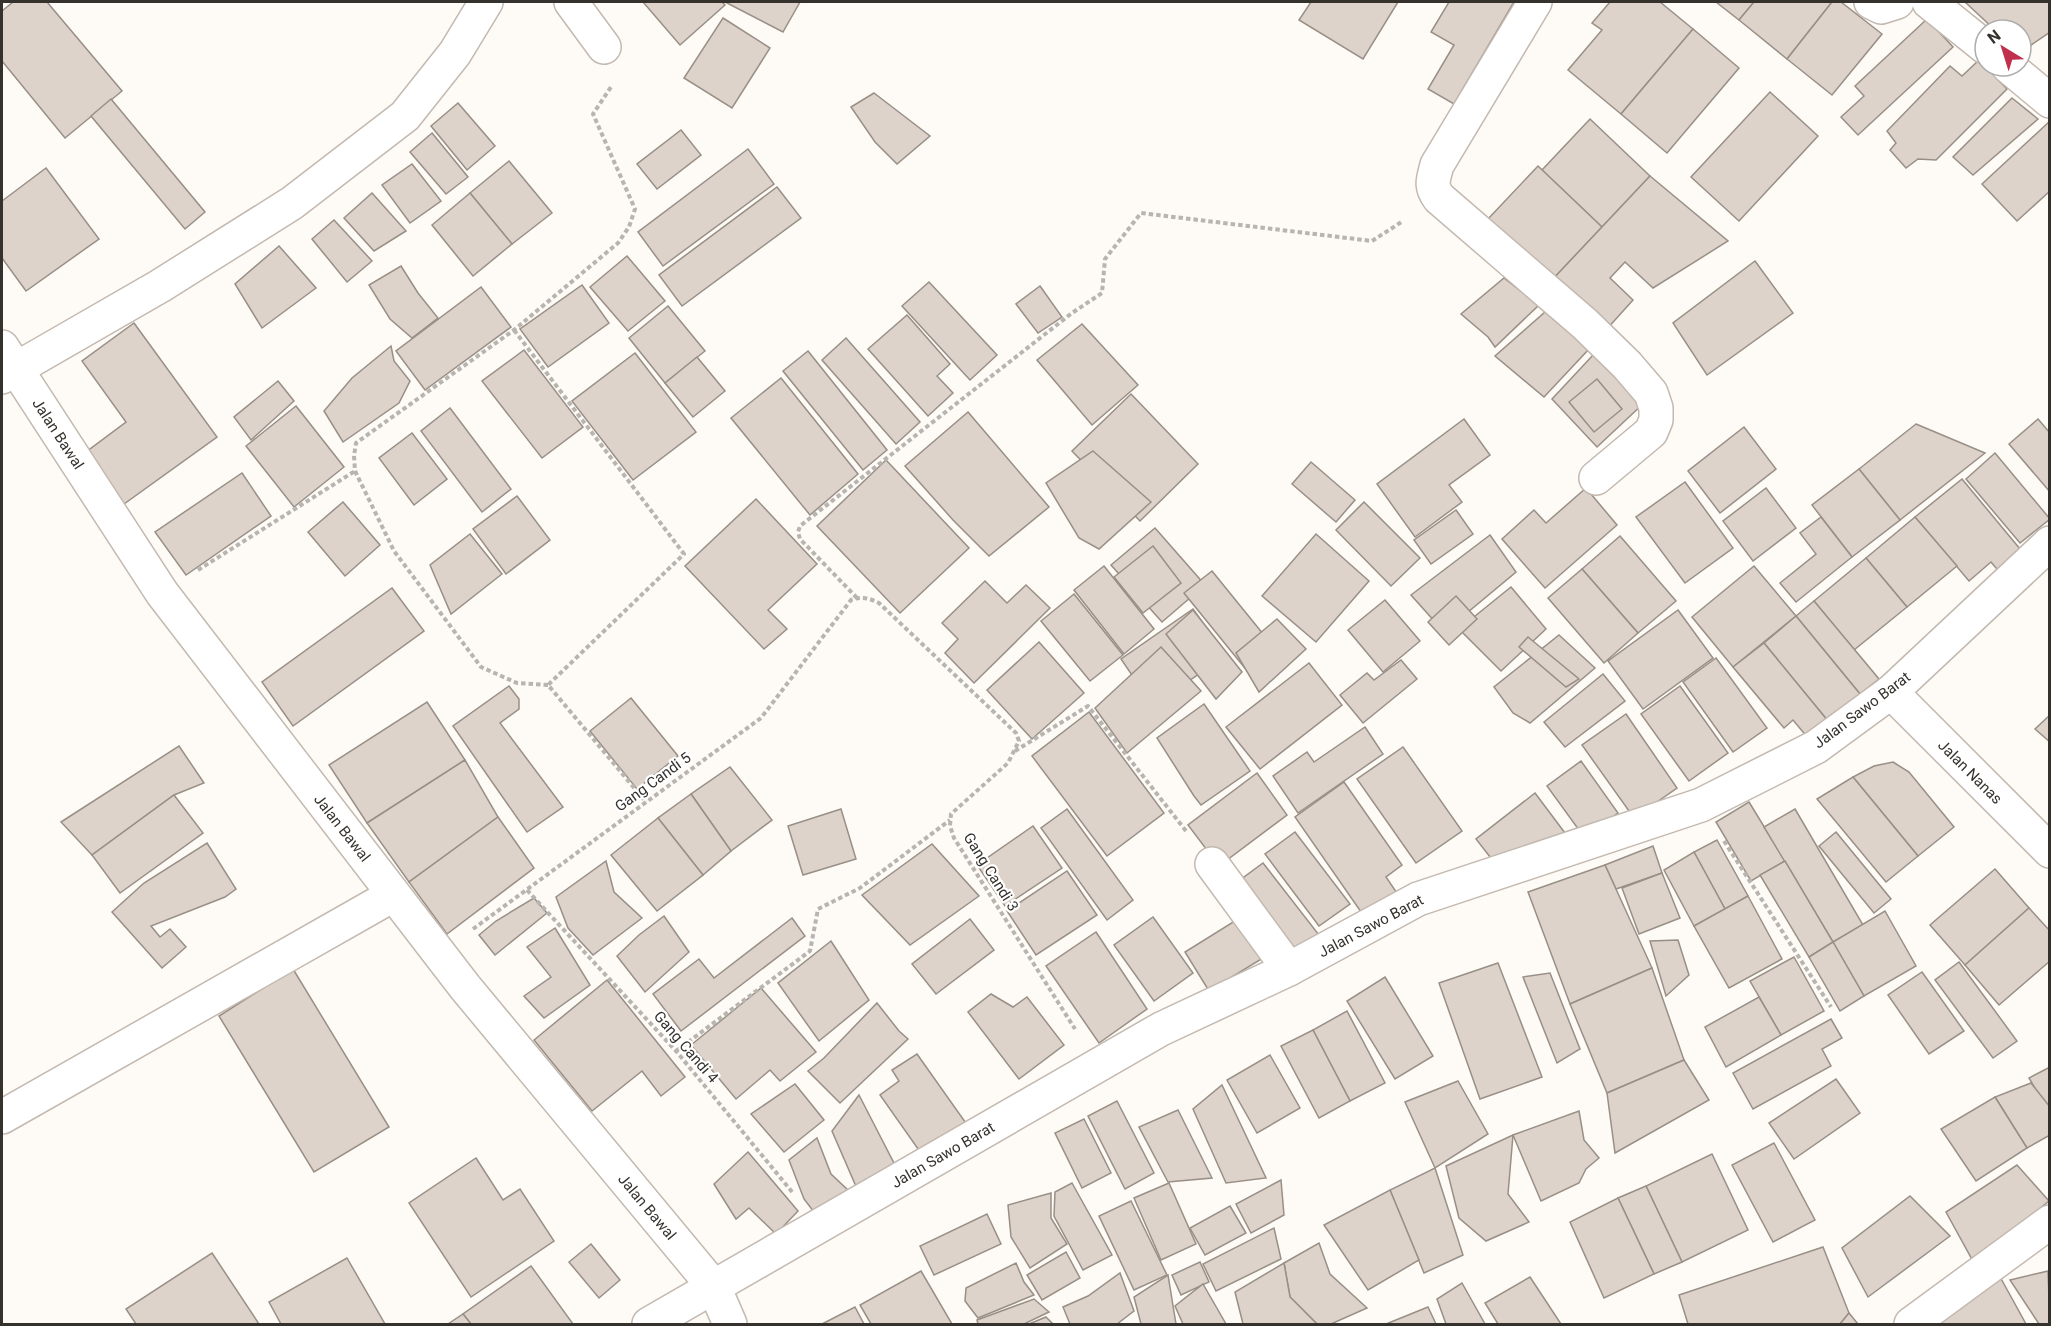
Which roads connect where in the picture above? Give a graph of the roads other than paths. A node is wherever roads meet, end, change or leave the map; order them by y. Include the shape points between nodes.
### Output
1 (486, 2) edge
2 (571, 2) edge
3 (1535, 2) edge
4 (1871, 2) edge
5 (1897, 2) edge
6 (1929, 2) edge
7 (1973, 37) edge
8 (604, 47) road end
9 (2022, 78) edge
10 (2049, 101) edge
11 (6, 362) edge
12 (1596, 478) dead end
13 (2049, 543) edge
14 (1891, 692) junction
15 (2049, 851) edge
16 (1212, 864) road end
17 (384, 900) junction
18 (1289, 969) junction
19 (6, 1104) edge
20 (2049, 1222) edge
21 (706, 1292) junction
22 (649, 1324) edge
23 (730, 1324) edge
24 (1911, 1324) edge

1 - 11 street via 455,53 405,116 292,202 160,286
2 - 8 street
3 - 12 street via 1437,165 1433,190 1585,324 1651,393 1656,408 1651,432
4 - 5 street via 1881,7
6 - 7 street
9 - 10 street
11 - 17 street, Jalan Bawal via 162,593
13 - 14 street, Jalan Sawo Barat
14 - 15 street, Jalan Nanas
14 - 18 street, Jalan Sawo Barat via 1816,747 1701,805 1418,899
16 - 18 street
17 - 19 street
17 - 21 street, Jalan Bawal via 439,954
18 - 21 street, Jalan Sawo Barat via 1161,1029
20 - 24 street
21 - 22 street, Jalan Sawo Barat
21 - 23 street, Jalan Bawal

